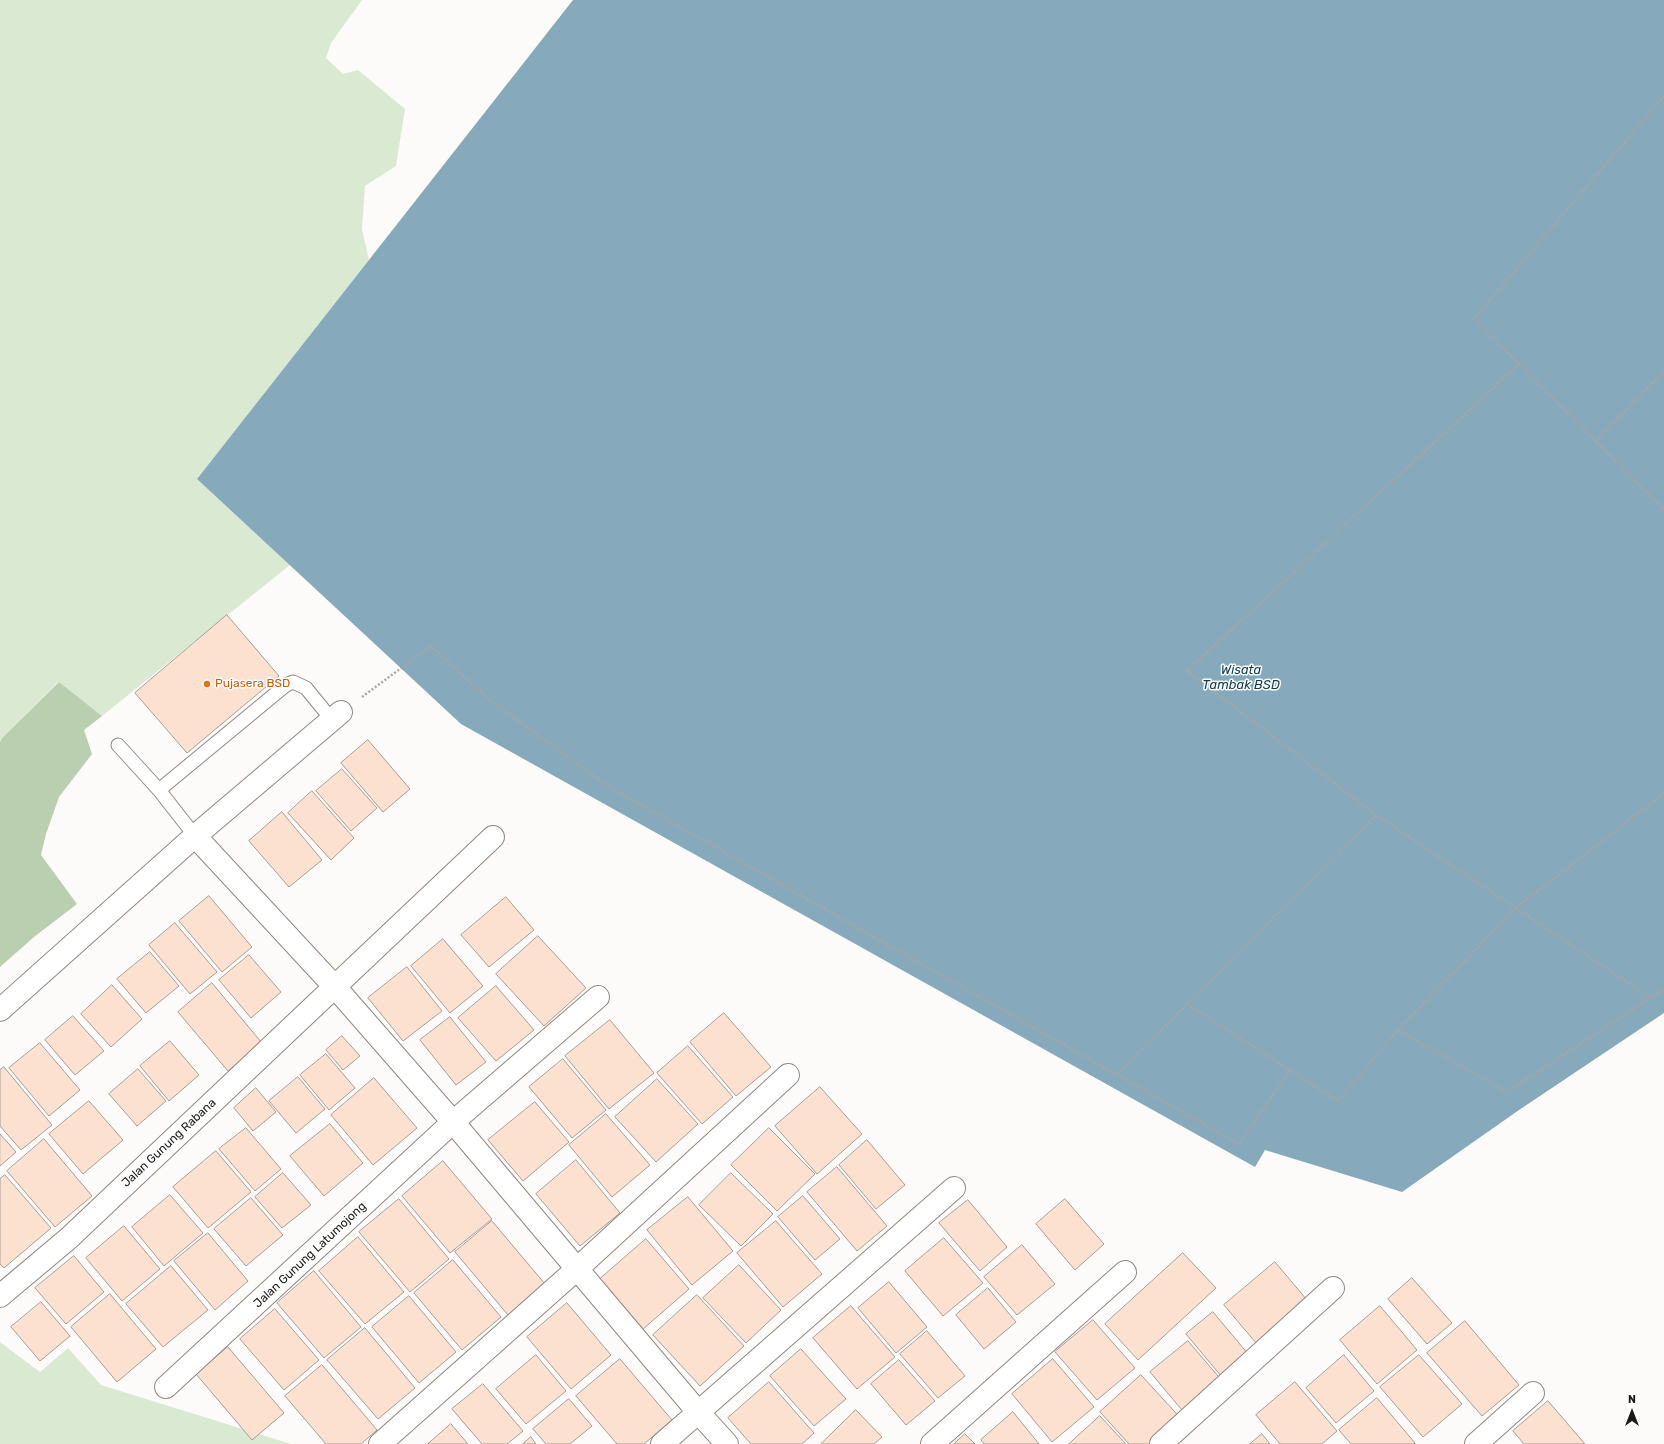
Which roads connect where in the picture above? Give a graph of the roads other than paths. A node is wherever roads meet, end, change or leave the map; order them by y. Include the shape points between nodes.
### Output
1 (336, 716) joint
2 (118, 745) dead end
3 (159, 790) junction
4 (195, 836) junction
5 (493, 837) dead end
6 (335, 987) junction
7 (598, 997) dead end
8 (0, 1010) edge
9 (788, 1075) dead end
10 (453, 1122) junction
11 (954, 1188) dead end
12 (578, 1268) junction
13 (1125, 1272) dead end
14 (1333, 1288) dead end
15 (0, 1296) edge
16 (166, 1387) dead end
17 (1533, 1393) dead end
18 (698, 1412) junction
19 (380, 1444) edge
20 (662, 1444) edge
21 (727, 1444) edge
22 (932, 1444) edge
23 (1161, 1444) edge
24 (1476, 1444) edge

1 - 3 lane via 306,688 293,682 286,685
1 - 4 street
2 - 3 lane
3 - 4 lane
4 - 6 street
4 - 8 street
5 - 6 street, Jalan Gunung Rabana
6 - 10 street
6 - 15 street, Jalan Gunung Rabana via 69,1238
7 - 10 street, Jalan Gunung Latumojong
9 - 12 street
10 - 12 street
10 - 16 street, Jalan Gunung Latumojong
11 - 18 street
12 - 18 street
12 - 19 street
13 - 22 street
14 - 23 street
17 - 24 street
18 - 20 street
18 - 21 street

